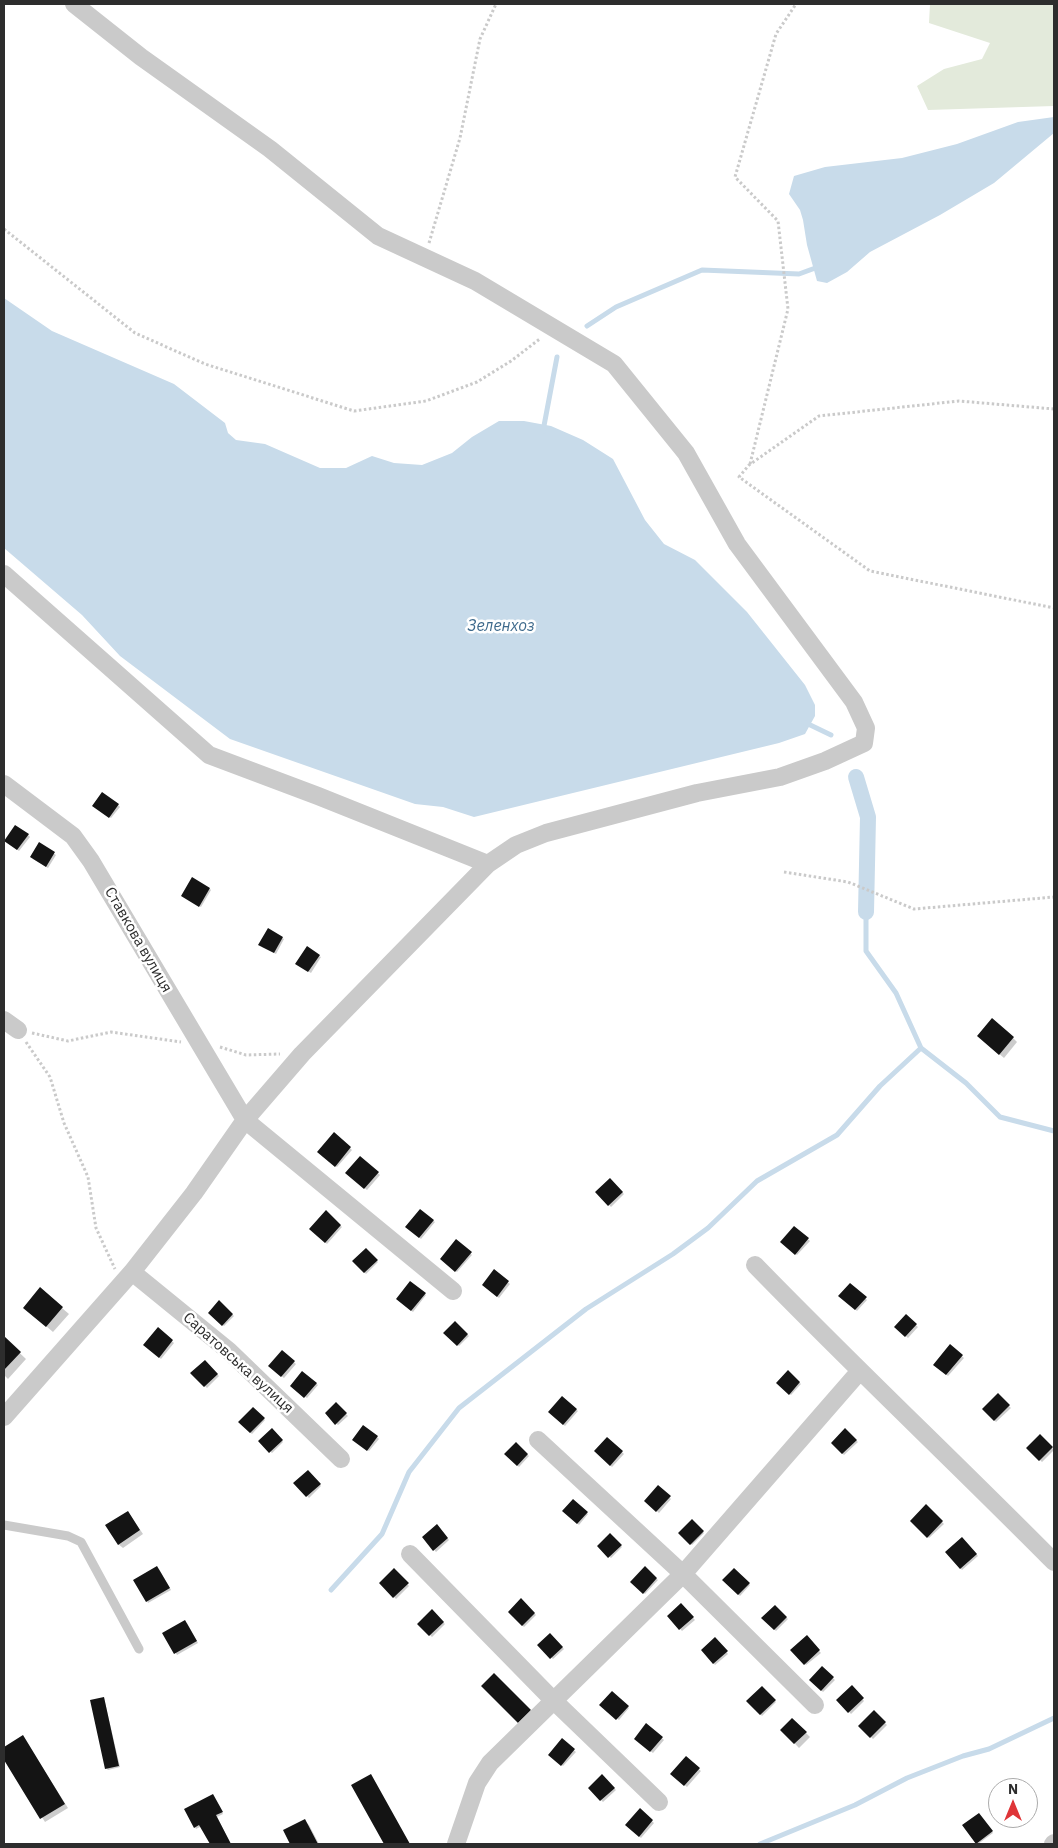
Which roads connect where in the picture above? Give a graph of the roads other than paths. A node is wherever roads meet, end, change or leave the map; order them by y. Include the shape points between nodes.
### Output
1 (74, 4) edge
2 (4, 574) edge
3 (4, 784) edge
4 (488, 864) junction
5 (245, 1120) junction
6 (755, 1265) dead end
7 (127, 1278) junction
8 (453, 1291) dead end
9 (859, 1372) junction
10 (4, 1417) edge
11 (538, 1440) dead end
12 (341, 1459) dead end
13 (4, 1525) edge
14 (410, 1554) dead end
15 (1054, 1562) edge
16 (683, 1574) junction
17 (139, 1649) dead end
18 (552, 1700) junction
19 (815, 1704) dead end
20 (658, 1802) dead end
21 (456, 1844) edge

1 - 4 street via 141,57 270,149 378,236 475,281 614,364 686,453 737,544 854,702 866,728 864,742 825,761 780,777 697,793 546,834 516,845
2 - 4 street via 209,755
3 - 5 street, Ставкова вулиця via 74,836
4 - 5 street via 302,1054
5 - 7 street via 194,1193
5 - 8 street
6 - 9 street
7 - 10 street
7 - 12 street, Саратовська вулиця via 229,1351
9 - 15 street via 944,1450
9 - 16 street
11 - 16 street
13 - 17 lane via 68,1536 81,1542
14 - 18 street
16 - 18 street
16 - 19 street
18 - 20 street
18 - 21 street via 490,1763 477,1783

